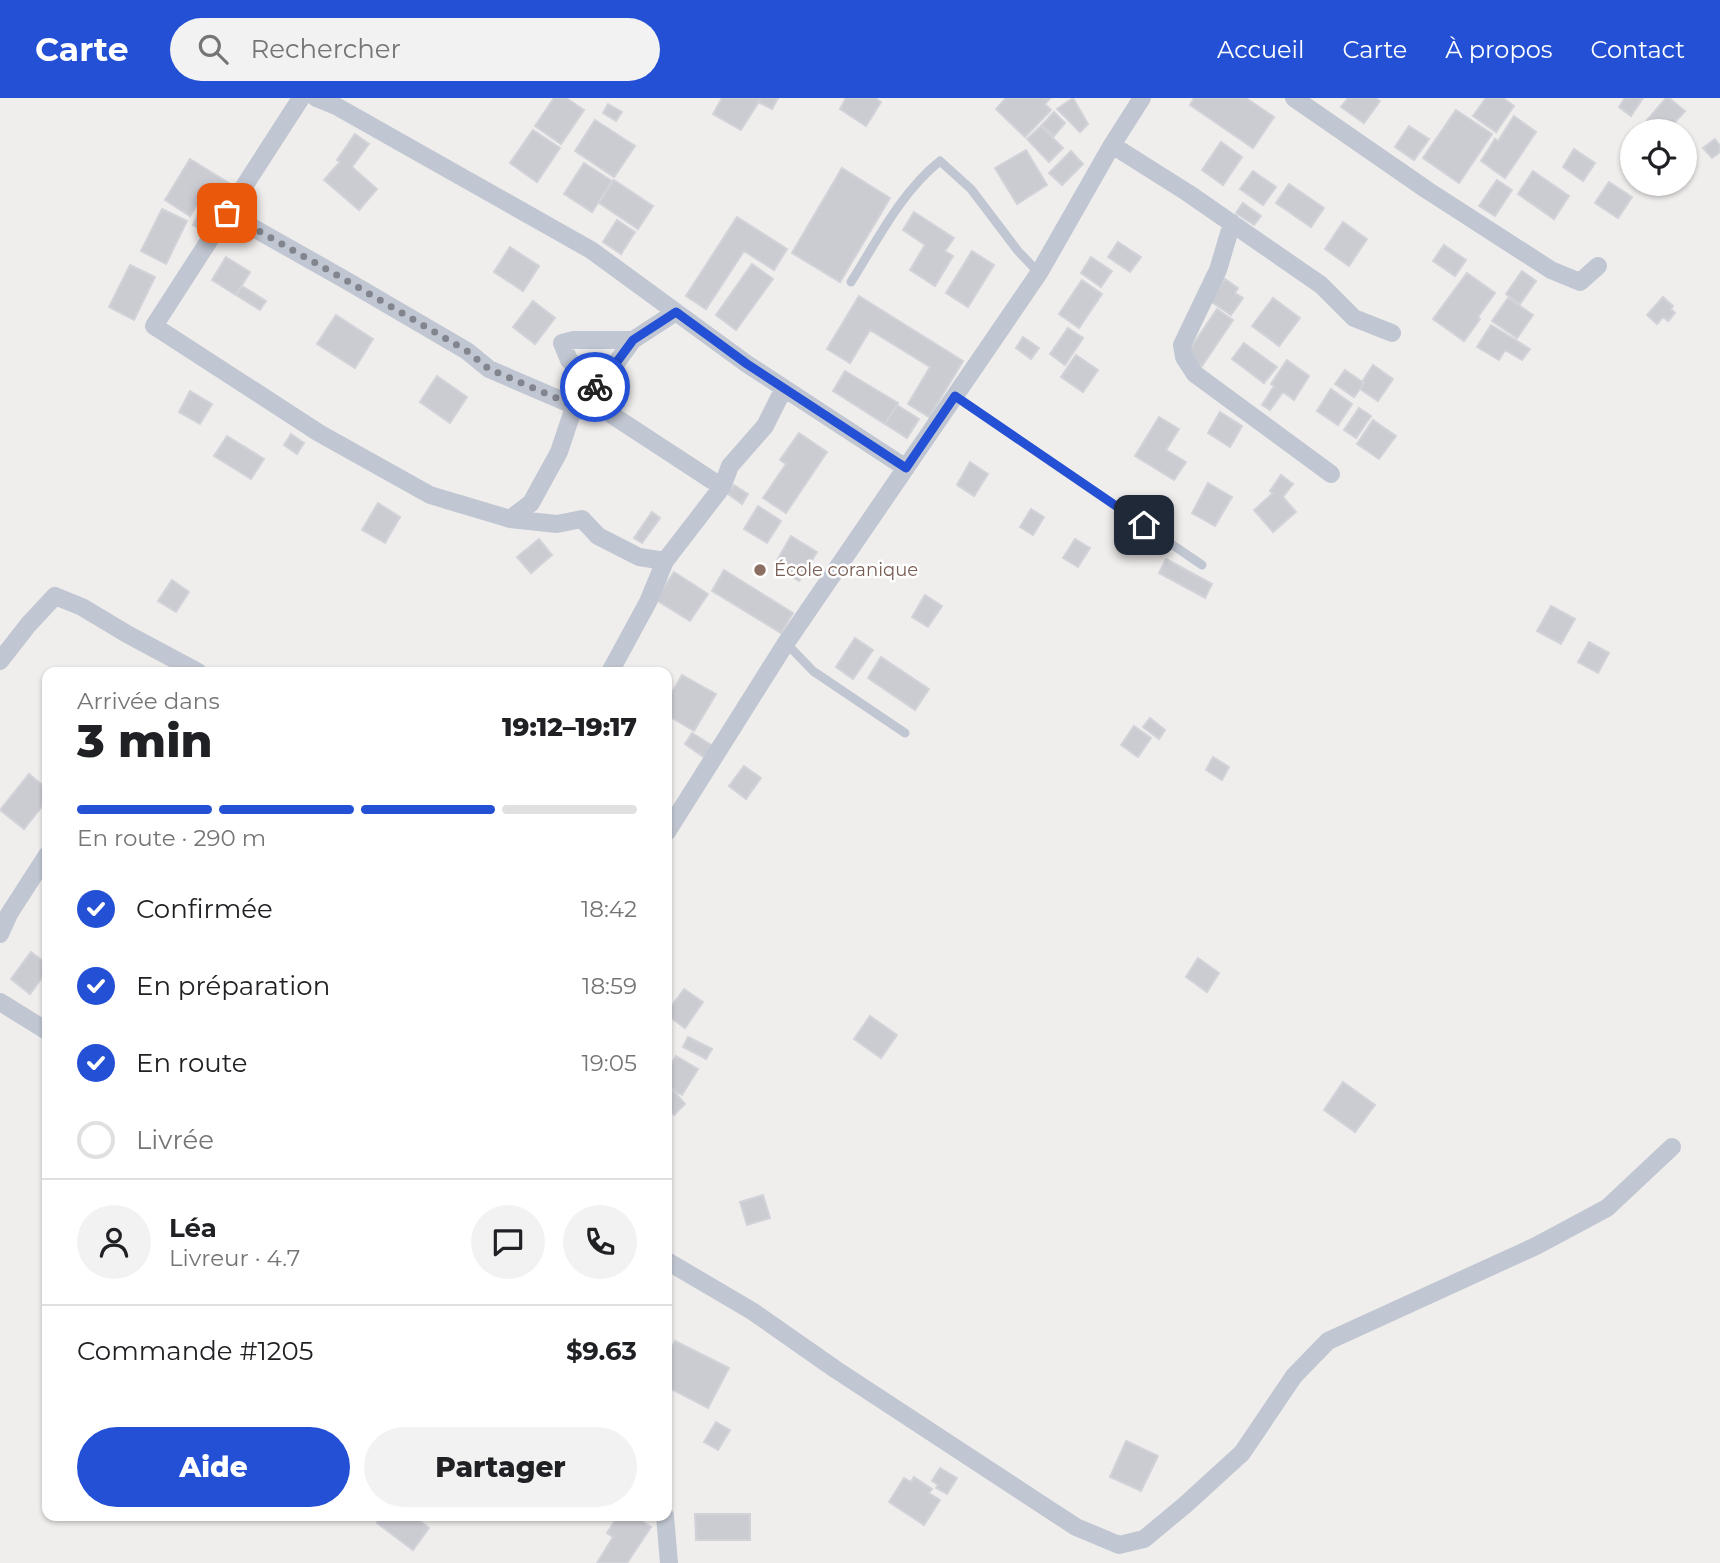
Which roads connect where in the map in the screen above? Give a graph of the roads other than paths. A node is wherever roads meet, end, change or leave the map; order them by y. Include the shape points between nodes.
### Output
1 (301, 98) edge
2 (316, 98) edge
3 (1142, 98) edge
4 (1294, 98) edge
5 (1112, 145) junction
6 (227, 213) junction
7 (1232, 223) junction
8 (1598, 266) dead end
9 (1039, 272) junction
10 (851, 282) dead end
11 (676, 312) junction
12 (1392, 333) dead end
13 (633, 340) junction
14 (598, 384) junction
15 (784, 388) junction
16 (955, 396) junction
17 (576, 401) junction
18 (906, 468) junction
19 (1331, 474) dead end
20 (722, 487) junction
21 (510, 519) junction
22 (665, 561) junction
23 (1202, 565) dead end
24 (786, 643) junction
25 (0, 660) edge
26 (189, 667) edge
27 (613, 667) edge
28 (905, 733) dead end
29 (672, 824) edge
30 (42, 863) edge
31 (0, 933) edge
32 (0, 1002) edge
33 (42, 1028) edge
34 (1672, 1147) dead end
35 (672, 1264) edge
36 (665, 1521) edge
37 (669, 1563) edge

1 - 6 street
2 - 11 street via 591,250
3 - 5 street
4 - 8 street via 1551,270 1580,282
5 - 7 street
5 - 9 street
6 - 17 street via 467,351 489,369 568,403
6 - 21 street via 154,326 319,433 430,495
7 - 12 street via 1321,285 1354,317
7 - 19 street via 1218,270 1182,345 1184,357 1195,374
9 - 10 lane via 971,189 940,161 901,203
9 - 16 street
11 - 13 street
11 - 15 street
13 - 14 street
13 - 14 street via 562,343 569,360
14 - 17 street via 586,398
14 - 20 street via 612,415
15 - 18 street
15 - 20 street via 765,426 730,466
16 - 18 street
16 - 23 lane
17 - 21 street via 559,452 531,503
18 - 24 street
20 - 22 street
21 - 22 street via 557,524 582,519 598,536 639,556
22 - 27 street
24 - 28 lane via 813,671
24 - 29 street
25 - 26 street via 55,596
30 - 31 street
32 - 33 street
34 - 35 street via 1607,1208 1536,1246 1328,1341 1294,1376 1242,1452 1144,1539 1119,1545 1076,1527 752,1311
36 - 37 street

